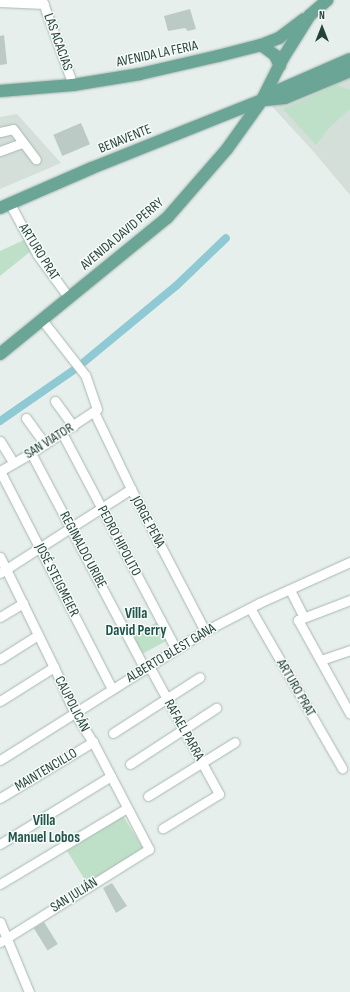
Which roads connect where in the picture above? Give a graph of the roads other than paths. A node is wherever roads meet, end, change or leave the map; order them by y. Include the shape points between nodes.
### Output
1 (327, 0) edge
2 (0, 2) edge
3 (43, 2) edge
4 (310, 15) junction
5 (261, 45) junction
6 (350, 59) edge
7 (280, 66) junction
8 (350, 71) edge
9 (73, 84) junction
10 (0, 91) edge
11 (262, 100) junction
12 (0, 132) edge
13 (22, 143) junction
14 (0, 151) edge
15 (36, 159) dead end
16 (5, 206) edge
17 (69, 298) junction
18 (42, 320) junction
19 (0, 354) edge
20 (55, 400) dead end
21 (96, 411) junction
22 (26, 418) dead end
23 (73, 426) junction
24 (62, 434) junction
25 (0, 441) edge
26 (45, 444) junction
27 (31, 453) junction
28 (14, 463) junction
29 (0, 471) edge
30 (131, 490) junction
31 (102, 508) junction
32 (71, 528) junction
33 (40, 547) junction
34 (0, 557) edge
35 (350, 562) edge
36 (3, 571) edge
37 (290, 590) junction
38 (350, 600) edge
39 (23, 603) junction
40 (250, 608) junction
41 (0, 617) edge
42 (304, 617) junction
43 (205, 630) junction
44 (38, 635) junction
45 (176, 649) junction
46 (350, 650) edge
47 (0, 659) edge
48 (321, 660) junction
49 (54, 667) junction
50 (147, 667) junction
51 (200, 677) dead end
52 (112, 689) junction
53 (167, 698) junction
54 (0, 701) edge
55 (216, 708) dead end
56 (74, 712) junction
57 (350, 714) edge
58 (184, 729) junction
59 (113, 733) dead end
60 (93, 742) junction
61 (235, 742) dead end
62 (0, 760) edge
63 (202, 763) junction
64 (130, 764) dead end
65 (342, 768) dead end
66 (111, 776) junction
67 (148, 796) dead end
68 (0, 798) edge
69 (127, 808) junction
70 (163, 828) dead end
71 (0, 844) edge
72 (149, 849) joint
73 (0, 884) edge
74 (0, 922) edge
75 (3, 940) edge
76 (29, 992) edge

1 - 4 main road
2 - 3 street
3 - 9 street, LAS ACACIAS
4 - 5 main road, AVENIDA LA FERIA via 279,38
4 - 7 main road, AVENIDA DAVID PERRY
5 - 7 main road via 275,55
5 - 9 main road, AVENIDA LA FERIA via 140,74
6 - 11 main road, BENAVENTE
7 - 11 main road, AVENIDA DAVID PERRY
8 - 11 main road, BENAVENTE via 285,98
9 - 10 main road, AVENIDA LA FERIA
11 - 16 main road, BENAVENTE
11 - 17 main road, AVENIDA DAVID PERRY via 227,149 167,218
12 - 13 street via 13,129
13 - 14 street
13 - 15 street
16 - 17 street, ARTURO PRAT
17 - 18 main road, AVENIDA DAVID PERRY
18 - 19 main road, AVENIDA DAVID PERRY
18 - 21 street, JORGE PEÑA via 85,375
20 - 23 street
21 - 23 street, SAN VIATOR
21 - 30 street, JORGE PEÑA
22 - 26 street
23 - 24 street, SAN VIATOR
24 - 26 street, SAN VIATOR
24 - 31 street, PEDRO HIPOLITO
25 - 28 street
26 - 27 street, SAN VIATOR
27 - 28 street, SAN VIATOR
27 - 32 street, REGINALDO URIBE
28 - 29 street, SAN VIATOR
29 - 33 street, JOSÉ STEIGMEIER
30 - 31 street
30 - 43 street, JORGE PEÑA
31 - 32 street
31 - 45 street, PEDRO HIPOLITO
32 - 33 street
32 - 50 street, REGINALDO URIBE
33 - 36 street
33 - 52 street, JOSÉ STEIGMEIER
34 - 36 street, CAUPOLICÁN
35 - 37 street, ALBERTO BLEST GANA
36 - 39 street, CAUPOLICÁN
37 - 40 street, ALBERTO BLEST GANA
37 - 42 street
38 - 42 street
39 - 41 street
39 - 44 street, CAUPOLICÁN
40 - 43 street, ALBERTO BLEST GANA
40 - 65 street, ARTURO PRAT
42 - 48 street via 298,620
43 - 45 street, ALBERTO BLEST GANA
44 - 47 street
44 - 49 street, CAUPOLICÁN
45 - 50 street, ALBERTO BLEST GANA
46 - 48 street
48 - 57 street
49 - 54 street
49 - 56 street, CAUPOLICÁN
50 - 52 street, ALBERTO BLEST GANA
50 - 53 street, RAFAEL PARRA
51 - 53 street
52 - 56 street, ALBERTO BLEST GANA
53 - 58 street, RAFAEL PARRA
53 - 59 street
55 - 58 street
56 - 60 street, CAUPOLICÁN
56 - 62 street, ALBERTO BLEST GANA
58 - 63 street, RAFAEL PARRA
58 - 64 street
60 - 66 street, CAUPOLICÁN
60 - 68 street, MAINTENCILLO
61 - 63 street
63 - 67 street
63 - 70 street, RAFAEL PARRA via 220,794
66 - 69 street, CAUPOLICÁN
66 - 71 street
69 - 72 street, CAUPOLICÁN
69 - 73 street
72 - 75 street, SAN JULIÁN
74 - 75 street
75 - 76 street

